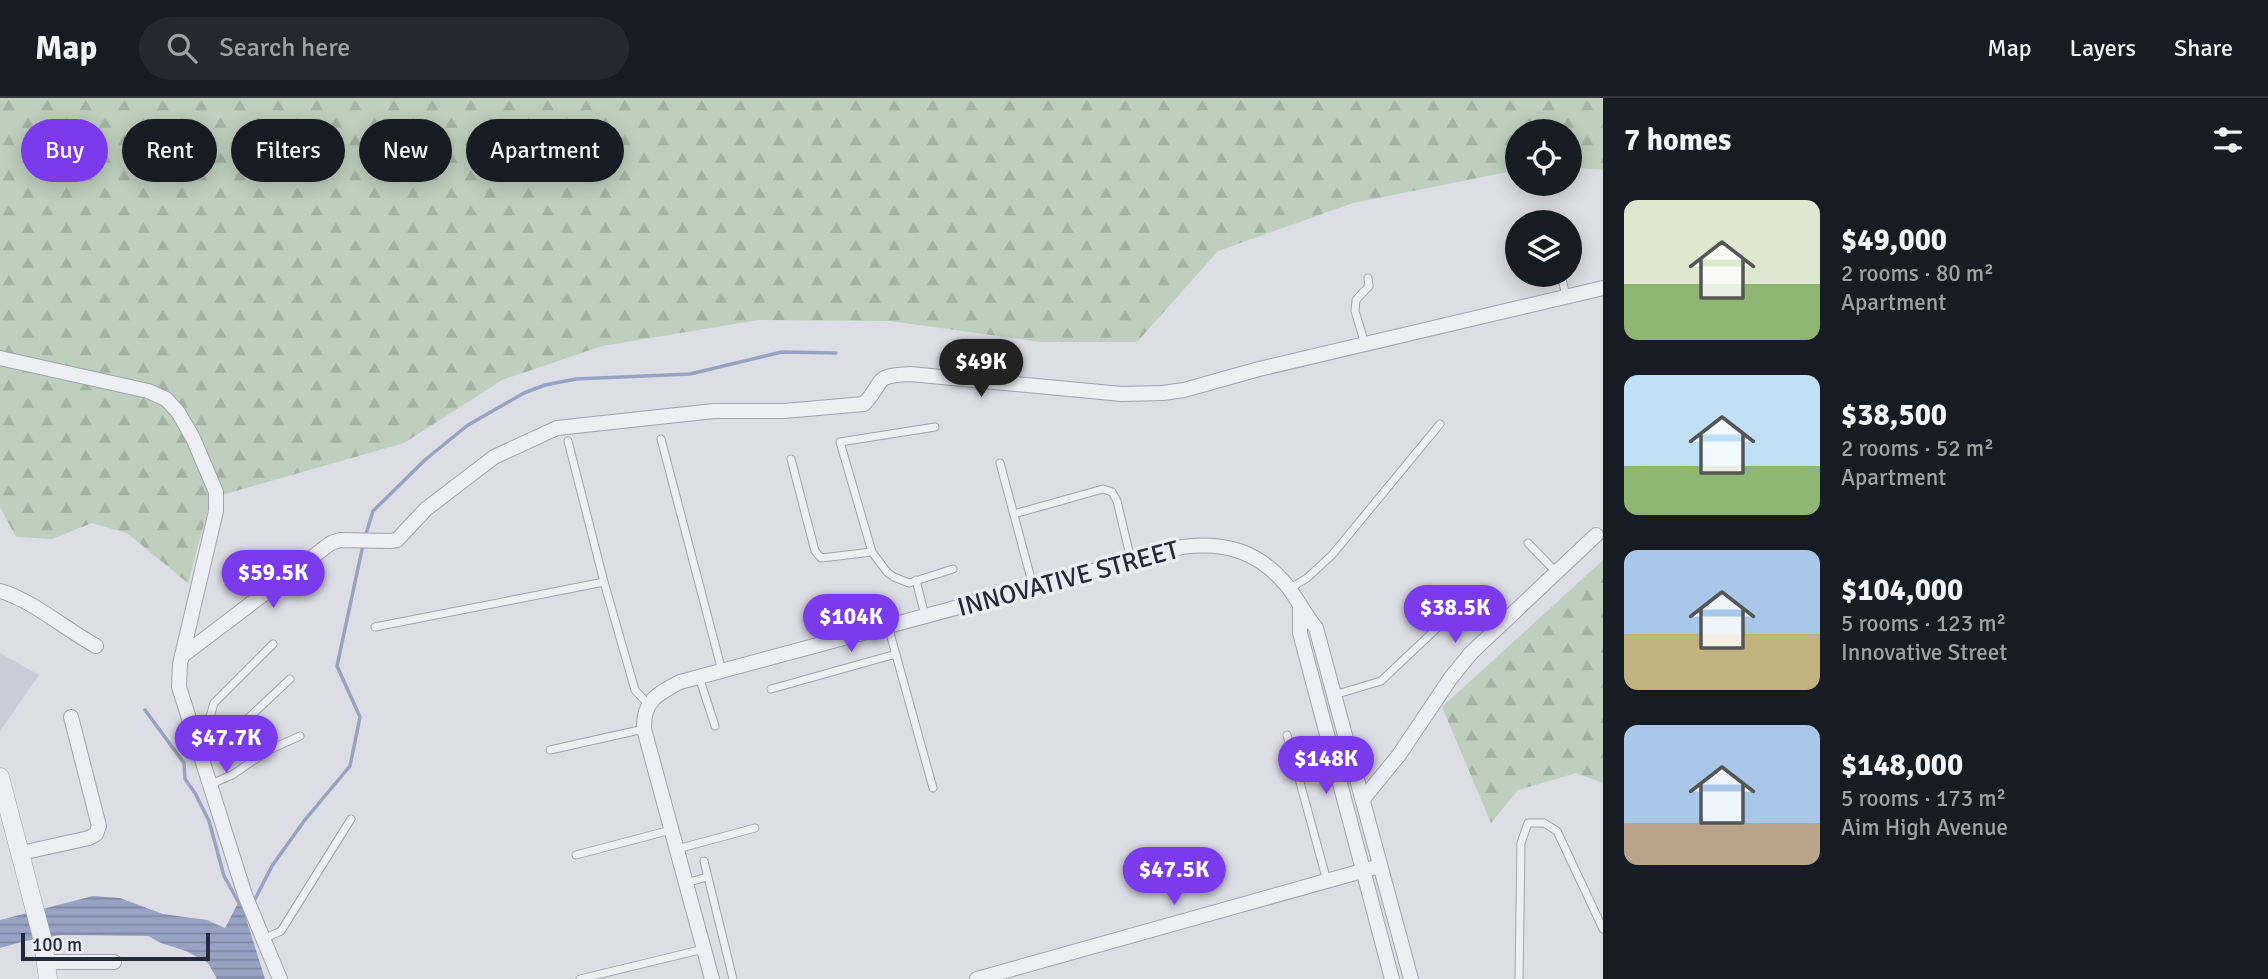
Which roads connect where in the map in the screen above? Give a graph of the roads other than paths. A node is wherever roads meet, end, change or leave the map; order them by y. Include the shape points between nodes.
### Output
1 (1368, 278) dead end
2 (1564, 287) edge
3 (1603, 288) edge
4 (1566, 296) junction
5 (1365, 344) junction
6 (0, 358) edge
7 (1440, 424) dead end
8 (935, 427) dead end
9 (661, 439) dead end
10 (568, 441) dead end
11 (791, 459) dead end
12 (1000, 463) dead end
13 (1014, 514) junction
14 (1596, 535) dead end
15 (1528, 543) dead end
16 (872, 552) junction
17 (1131, 560) junction
18 (953, 569) dead end
19 (1556, 572) junction
20 (916, 580) junction
21 (604, 582) junction
22 (1033, 586) junction
23 (1289, 589) junction
24 (0, 591) edge
25 (1300, 608) junction
26 (925, 616) junction
27 (1502, 622) junction
28 (888, 626) junction
29 (375, 627) dead end
30 (273, 644) dead end
31 (96, 646) dead end
32 (896, 654) junction
33 (182, 656) junction
34 (722, 671) junction
35 (699, 677) junction
36 (290, 679) dead end
37 (771, 689) dead end
38 (1334, 695) junction
39 (648, 704) junction
40 (71, 718) dead end
41 (715, 726) dead end
42 (644, 729) junction
43 (1287, 735) dead end
44 (300, 736) dead end
45 (195, 739) junction
46 (550, 750) dead end
47 (202, 759) junction
48 (0, 778) edge
49 (211, 784) junction
50 (933, 788) dead end
51 (1363, 799) junction
52 (4, 810) edge
53 (351, 819) dead end
54 (755, 828) dead end
55 (671, 830) junction
56 (676, 849) junction
57 (21, 853) junction
58 (576, 855) dead end
59 (704, 861) dead end
60 (1380, 866) junction
61 (1365, 871) junction
62 (707, 877) junction
63 (1327, 882) junction
64 (685, 884) junction
65 (1603, 929) edge
66 (263, 939) junction
67 (704, 949) junction
68 (114, 962) dead end
69 (46, 971) edge
70 (280, 979) edge
71 (580, 979) edge
72 (712, 979) edge
73 (733, 979) edge
74 (977, 979) edge
75 (1392, 979) edge
76 (1411, 979) edge
77 (1519, 979) edge

1 - 5 lane via 1369,286 1356,300 1355,311
2 - 4 lane
3 - 4 street
4 - 5 street
5 - 33 street via 1163,393 1122,394 890,375 880,379 864,404 714,411 556,428 494,457 426,509 403,535 391,541 331,543
6 - 33 street via 148,391 166,399 178,412 216,492 216,511
7 - 23 lane via 1332,555
8 - 16 lane via 840,442
9 - 34 lane
10 - 21 lane
11 - 16 lane via 815,551 821,558
12 - 13 lane
13 - 17 lane via 1103,489 1112,492
13 - 22 lane
14 - 19 street
15 - 19 lane
16 - 20 lane via 894,577 909,583
17 - 22 street, INNOVATIVE STREET
17 - 23 street, INNOVATIVE STREET via 1203,544 1225,547 1258,558
18 - 20 lane
19 - 27 street
20 - 26 lane
21 - 29 lane
21 - 39 lane via 635,690
22 - 26 street, INNOVATIVE STREET
23 - 25 street, INNOVATIVE STREET
24 - 31 street via 23,600
25 - 38 street, INNOVATIVE STREET via 1316,628
25 - 61 street via 1300,633
26 - 28 street, INNOVATIVE STREET
27 - 38 lane via 1470,609 1452,614 1381,681
27 - 51 street via 1450,679
28 - 32 lane
28 - 34 street, INNOVATIVE STREET
30 - 45 lane via 214,703 206,727
32 - 37 lane
32 - 50 lane
33 - 45 street via 179,687
34 - 35 street, INNOVATIVE STREET
35 - 39 street, INNOVATIVE STREET via 663,691
35 - 41 lane
36 - 47 lane
38 - 51 street, INNOVATIVE STREET
39 - 42 street
40 - 57 street via 99,826 89,838
42 - 46 lane
42 - 55 street
43 - 63 lane
44 - 49 lane
45 - 47 street
47 - 49 street
48 - 52 street
49 - 66 street
51 - 60 street, INNOVATIVE STREET
52 - 57 street
53 - 66 lane via 281,931
54 - 56 lane
55 - 56 street
55 - 58 lane
56 - 64 street
57 - 69 street
59 - 62 lane
60 - 61 street
60 - 76 street, INNOVATIVE STREET
61 - 63 street
61 - 75 street
62 - 64 lane
62 - 73 lane
63 - 74 street
64 - 67 street
65 - 77 lane via 1557,831 1544,823 1528,823 1521,843
66 - 70 street
67 - 71 lane
67 - 72 street
68 - 69 street

